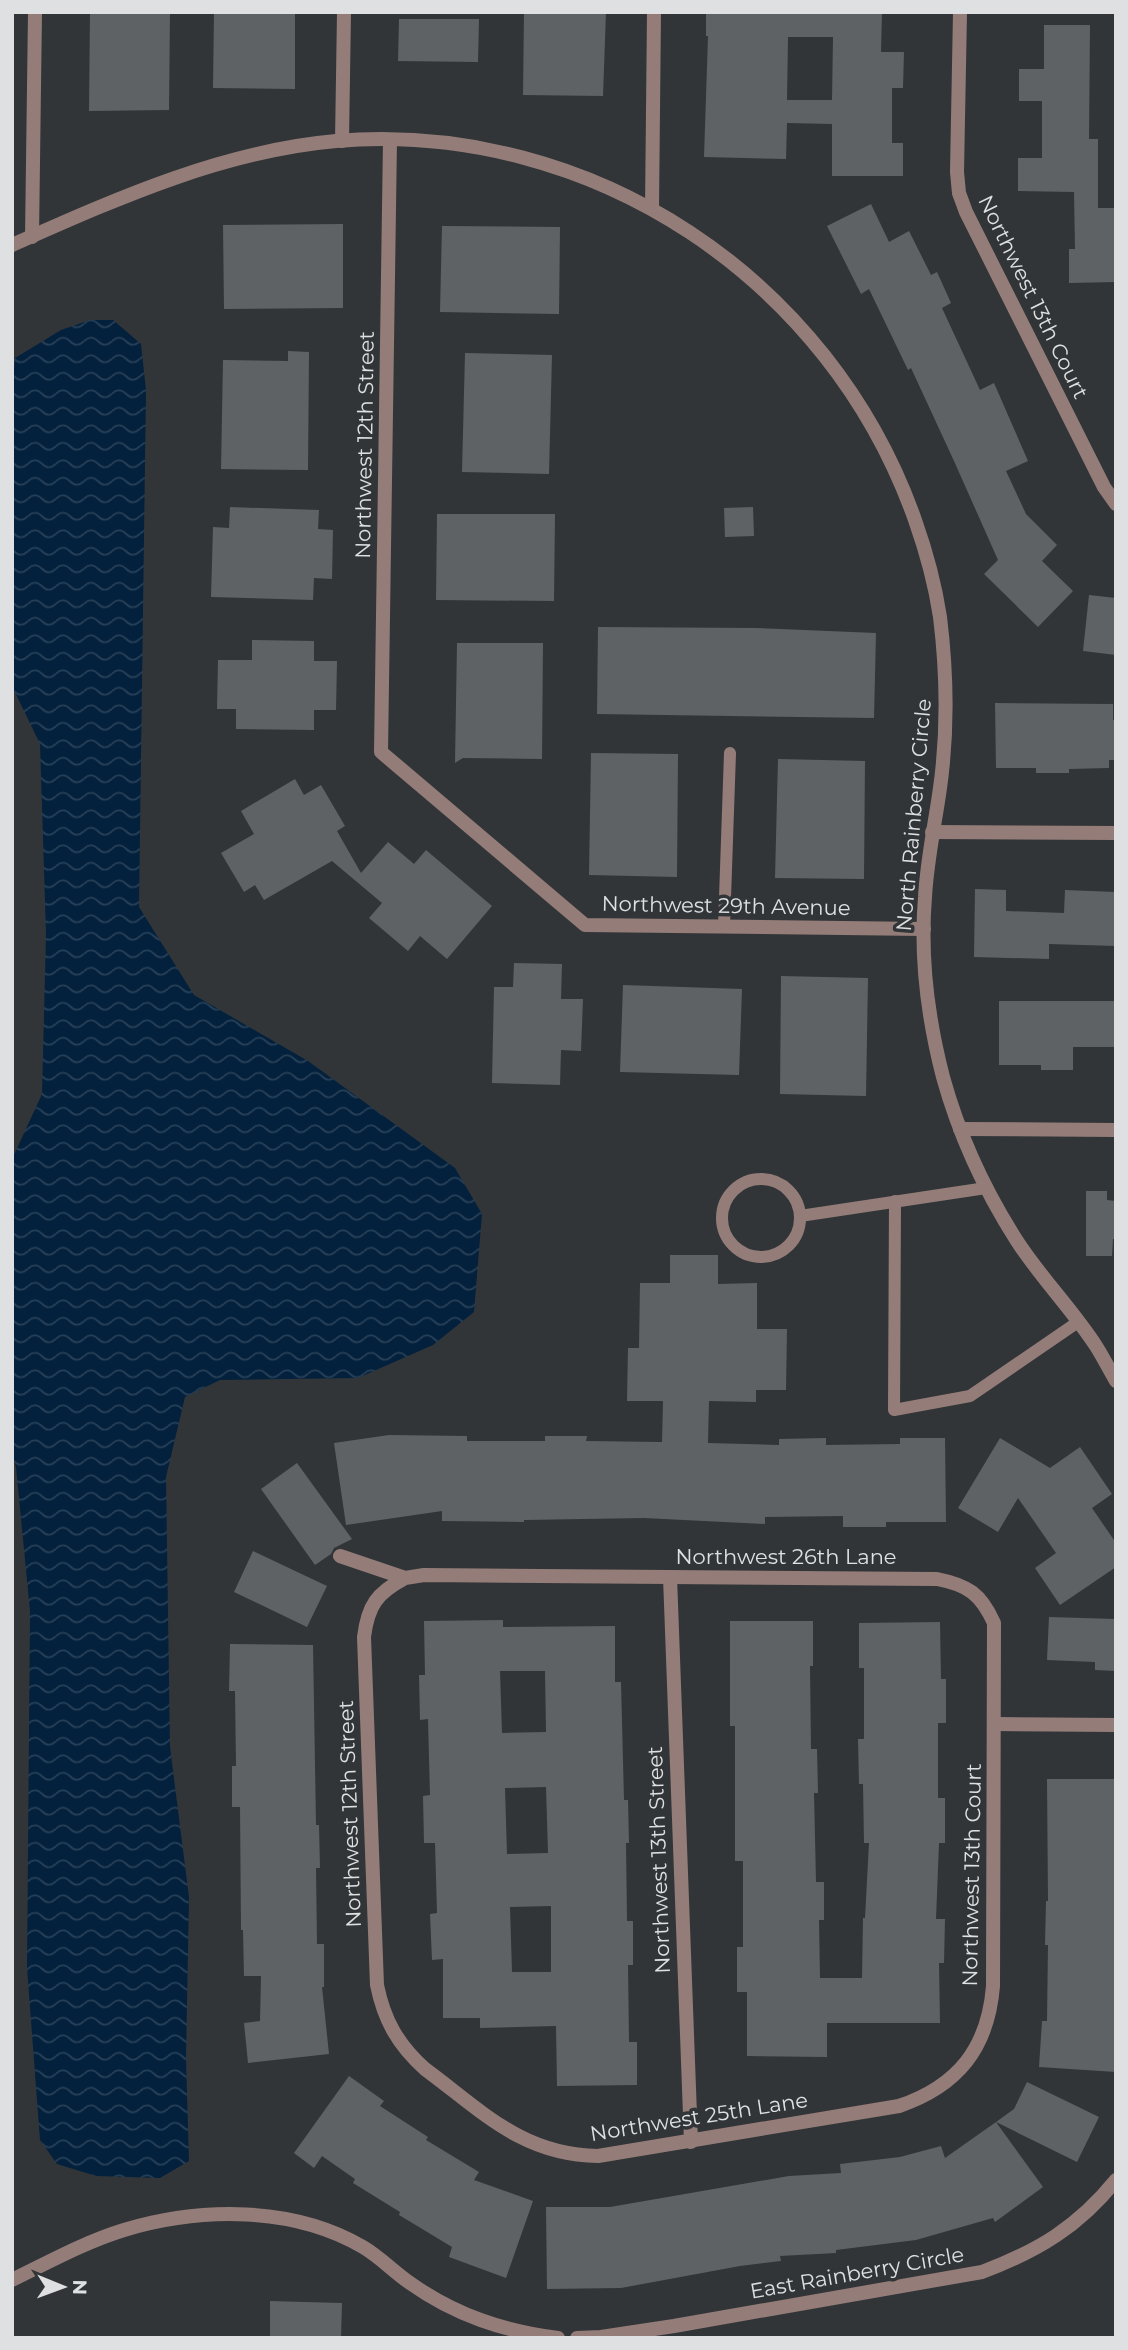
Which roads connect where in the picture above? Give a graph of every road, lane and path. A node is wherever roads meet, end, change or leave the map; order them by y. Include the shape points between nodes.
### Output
1 (35, 12) edge
2 (344, 12) edge
3 (654, 12) edge
4 (960, 12) edge
5 (390, 139) junction
6 (342, 141) junction
7 (652, 209) junction
8 (32, 237) junction
9 (12, 245) edge
10 (1116, 504) edge
11 (382, 752) joint
12 (730, 753) dead end
13 (932, 832) junction
14 (1116, 833) edge
15 (724, 927) junction
16 (924, 929) junction
17 (960, 1129) junction
18 (1116, 1130) edge
19 (986, 1188) junction
20 (895, 1201) junction
21 (800, 1216) junction
22 (1078, 1322) junction
23 (1116, 1381) edge
24 (340, 1556) dead end
25 (670, 1577) junction
26 (405, 1578) junction
27 (995, 1724) junction
28 (1116, 1725) edge
29 (986, 2026) joint
30 (411, 2056) joint
31 (691, 2142) junction
32 (1116, 2180) edge
33 (12, 2280) edge
34 (675, 2332) edge
35 (558, 2338) edge
36 (577, 2338) edge

1 - 8 street
2 - 6 street
3 - 7 street
4 - 10 street, Northwest 13th Court via 959,193
5 - 6 street, North Rainberry Circle
5 - 7 street, North Rainberry Circle via 487,149 551,166
5 - 11 street, Northwest 12th Street
6 - 8 street, North Rainberry Circle via 247,156 205,168
7 - 13 street, North Rainberry Circle via 714,248 765,290 811,337 851,390 903,486 925,548 946,678 944,749
8 - 9 street, North Rainberry Circle
11 - 15 street, Northwest 29th Avenue via 585,925
12 - 15 lane
13 - 14 street
13 - 16 street, North Rainberry Circle
15 - 16 street, Northwest 29th Avenue
16 - 17 street, North Rainberry Circle via 934,1035
17 - 18 street
17 - 19 street, North Rainberry Circle
19 - 20 lane
19 - 22 street, North Rainberry Circle via 1019,1244
20 - 21 lane
20 - 22 lane via 894,1410 970,1396
21 - 21 lane via 798,1204 782,1185 759,1180 747,1182 729,1197 723,1221 732,1243 764,1258 794,1239
22 - 23 street, North Rainberry Circle
24 - 26 street, Northwest 26th Lane
25 - 26 street, Northwest 26th Lane
25 - 27 street, Northwest 26th Lane via 937,1579 956,1583 973,1591 994,1623
25 - 31 street, Northwest 13th Street
26 - 30 street, Northwest 12th Street via 375,1600 364,1637 377,1985 388,2023
27 - 28 street
27 - 29 street, Northwest 13th Court via 993,1986
29 - 31 street, Northwest 25th Lane via 967,2062 945,2084 918,2100
30 - 31 street, Northwest 25th Lane via 509,2131 542,2148 598,2156
32 - 34 street, East Rainberry Circle via 1086,2214 1054,2239 982,2272
33 - 35 street via 125,2230 171,2220 262,2216 333,2232 365,2248 444,2305 481,2322
34 - 36 street, East Rainberry Circle

